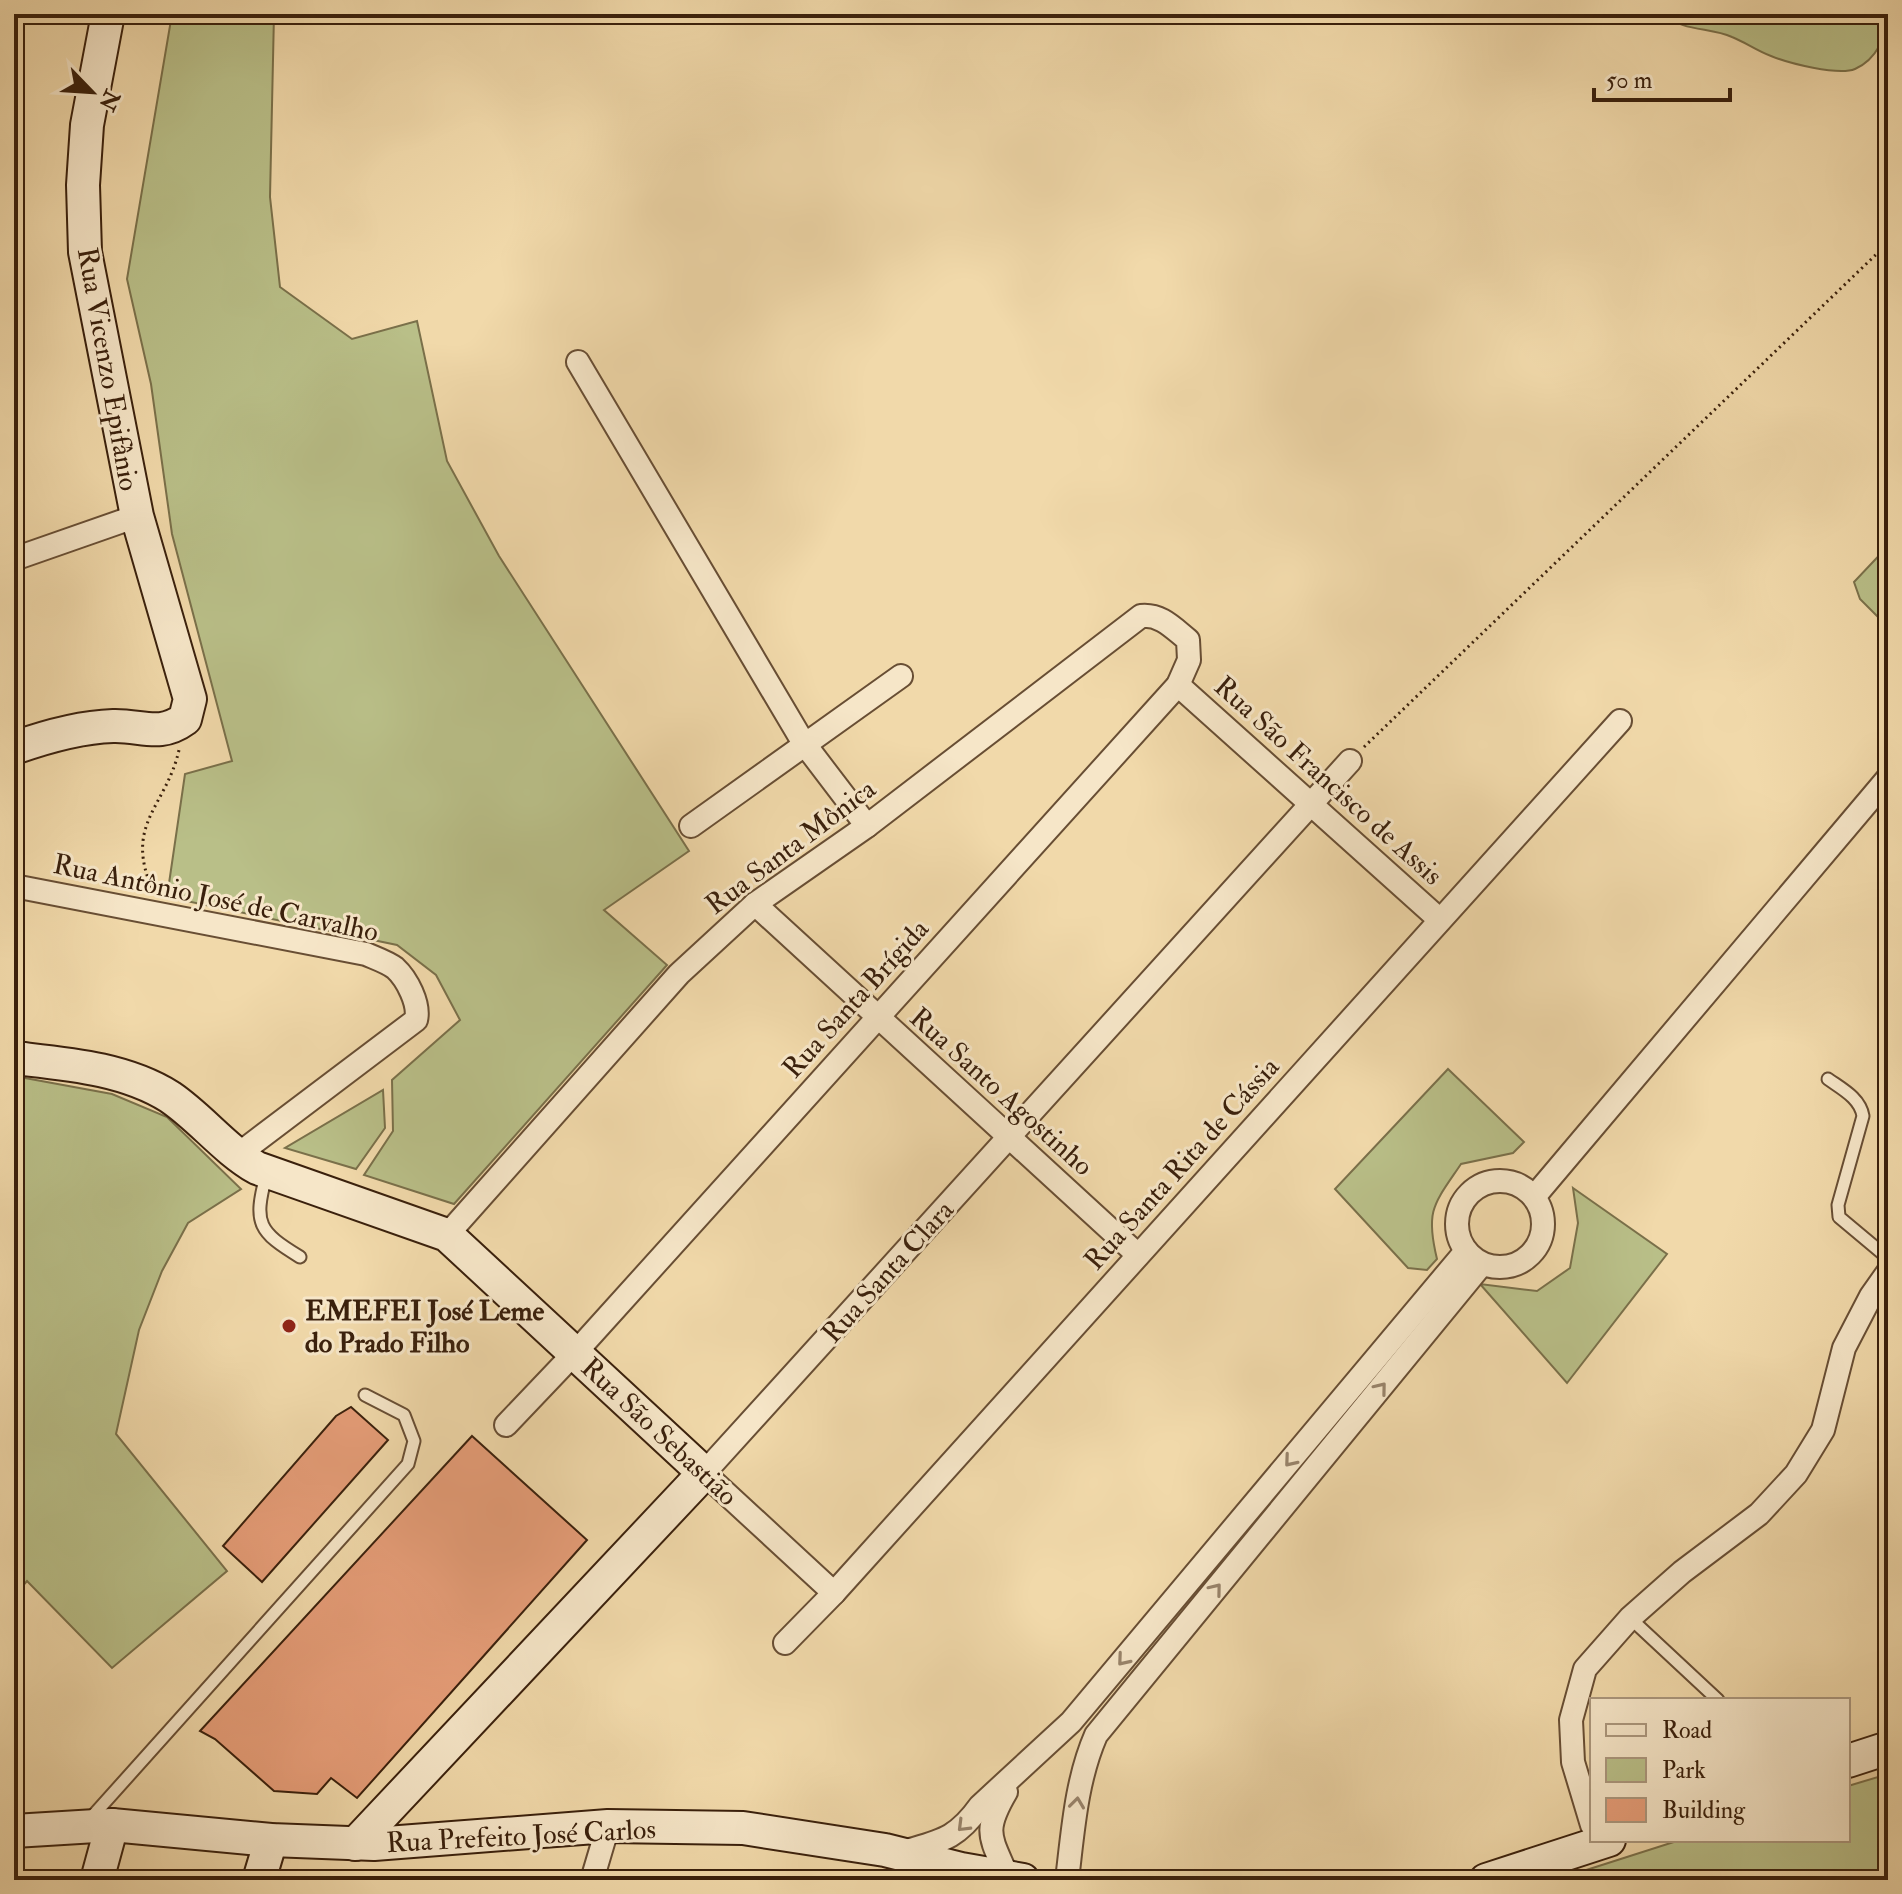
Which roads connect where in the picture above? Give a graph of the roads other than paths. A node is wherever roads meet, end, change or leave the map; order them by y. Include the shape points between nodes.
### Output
1 (108, 14) edge
2 (578, 362) dead end
3 (137, 516) junction
4 (14, 559) edge
5 (1141, 616) joint
6 (901, 676) dead end
7 (1178, 685) junction
8 (1620, 721) dead end
9 (804, 743) junction
10 (14, 748) edge
11 (1350, 761) road end
12 (1888, 778) edge
13 (1310, 803) junction
14 (691, 826) dead end
15 (867, 826) junction
16 (14, 886) edge
17 (755, 904) junction
18 (1440, 920) junction
19 (877, 1018) junction
20 (14, 1058) edge
21 (1828, 1079) dead end
22 (1008, 1137) junction
23 (236, 1156) junction
24 (267, 1172) junction
25 (1534, 1197) junction
26 (447, 1235) junction
27 (1138, 1255) junction
28 (300, 1257) dead end
29 (1474, 1257) junction
30 (1888, 1258) edge
31 (1888, 1272) edge
32 (575, 1353) junction
33 (365, 1395) dead end
34 (506, 1425) dead end
35 (704, 1473) junction
36 (834, 1593) junction
37 (1630, 1618) junction
38 (785, 1643) dead end
39 (1716, 1698) edge
40 (1888, 1748) edge
41 (1850, 1760) edge
42 (420, 1776) junction
43 (1014, 1777) junction
44 (1590, 1811) edge
45 (98, 1826) junction
46 (608, 1826) junction
47 (14, 1831) edge
48 (271, 1840) junction
49 (419, 1840) junction
50 (1590, 1842) edge
51 (355, 1844) junction
52 (899, 1854) junction
53 (1535, 1872) edge
54 (1016, 1879) edge
55 (97, 1880) edge
56 (259, 1880) edge
57 (592, 1880) edge
58 (1067, 1880) edge
59 (1486, 1880) edge

1 - 3 street, Rua Vicenzo Epifânio via 87,125 85,252
2 - 9 street
3 - 4 street
3 - 10 street, Rua Vicenzo Epifânio via 190,699 185,719 165,730 113,726 45,737
5 - 7 street, Rua Santa Brígida via 1161,618 1188,640 1189,660
5 - 15 street, Rua Santa Mônica
6 - 9 street
7 - 13 street, Rua São Francisco de Assis
7 - 19 street, Rua Santa Brígida
8 - 18 street, Rua Santa Rita de Cássia
9 - 14 street
9 - 15 street
11 - 13 street, Rua Santa Clara
12 - 25 street
13 - 18 street, Rua São Francisco de Assis
13 - 22 street, Rua Santa Clara
15 - 17 street, Rua Santa Mônica
16 - 23 street, Rua Antônio José de Carvalho via 366,954 395,969 411,993 416,1020
17 - 19 street, Rua Santo Agostinho
17 - 26 street, Rua Santa Mônica via 679,974
18 - 27 street, Rua Santa Rita de Cássia
19 - 22 street, Rua Santo Agostinho
19 - 32 street, Rua Santa Brígida
20 - 23 street, Rua São Sebastião via 81,1066 170,1097
21 - 30 lane via 1856,1100 1863,1116 1839,1217
22 - 27 street, Rua Santo Agostinho
22 - 35 street, Rua Santa Clara
23 - 24 street, Rua São Sebastião
24 - 26 street, Rua São Sebastião
24 - 28 lane via 260,1214 263,1229
25 - 29 street via 1543,1223 1534,1250 1510,1266 1496,1267
25 - 29 street via 1504,1180 1476,1187 1466,1197 1456,1224 1459,1238
26 - 32 street, Rua São Sebastião
27 - 36 street, Rua Santa Rita de Cássia
29 -> 43 street via 1071,1722
58 -> 29 street via 1079,1785 1096,1735
31 - 37 street via 1844,1348 1823,1430 1796,1474 1759,1514
32 - 34 street, Rua Santa Brígida
32 - 35 street, Rua São Sebastião
33 - 45 lane via 404,1415 414,1441 408,1464
35 - 36 street, Rua São Sebastião
35 - 42 street, Rua Santa Clara
36 - 38 street, Rua Santa Rita de Cássia
37 - 39 lane
37 - 44 street via 1585,1669 1571,1720 1573,1762
40 - 41 street
42 - 49 street via 415,1810
42 - 51 street, Rua Santa Clara
43 -> 52 street via 952,1837
43 - 54 street via 992,1816 990,1838
45 - 47 street, Rua Prefeito José Carlos
45 - 48 street, Rua Prefeito José Carlos
45 - 55 street
46 - 49 street, Rua Prefeito José Carlos
46 - 52 street, Rua Prefeito José Carlos via 743,1828
46 - 57 street
48 - 51 street, Rua Prefeito José Carlos
48 - 56 street
49 - 51 street, Rua Prefeito José Carlos
50 - 53 street
52 - 54 street, Rua Prefeito José Carlos
53 - 59 street

